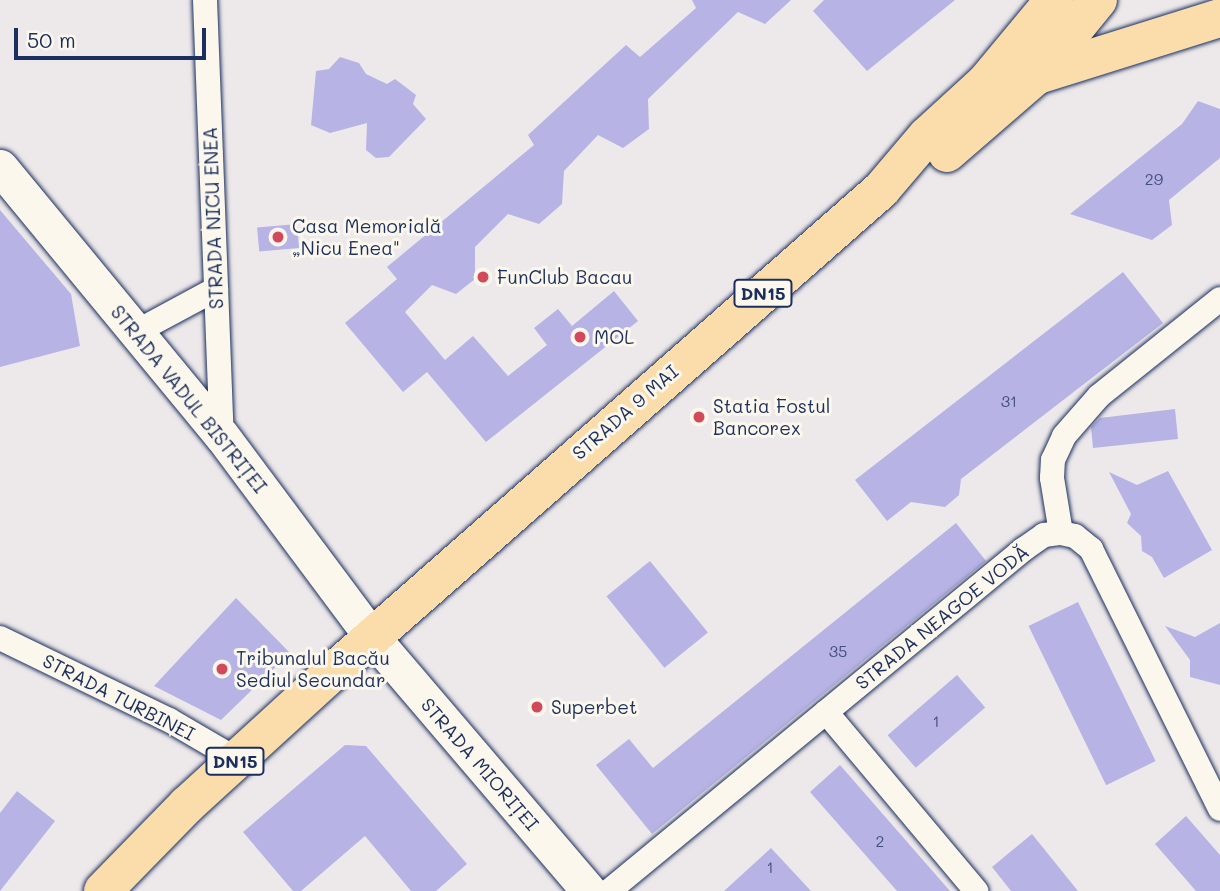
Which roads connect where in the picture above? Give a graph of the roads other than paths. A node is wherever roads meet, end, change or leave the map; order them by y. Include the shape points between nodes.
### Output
1 (205, 0) edge
2 (1054, 0) edge
3 (1098, 0) edge
4 (1220, 18) edge
5 (1035, 76) junction
6 (0, 167) edge
7 (881, 190) junction
8 (216, 289) junction
9 (1220, 299) edge
10 (136, 332) junction
11 (222, 436) junction
12 (1061, 533) junction
13 (372, 637) junction
14 (0, 638) edge
15 (826, 712) junction
16 (236, 759) junction
17 (1220, 809) edge
18 (103, 891) edge
19 (589, 891) edge
20 (609, 891) edge
21 (976, 891) edge

1 - 8 street, STRADA NICU ENEA
2 - 7 main road, STRADA 9 MAI / DN15 via 986,82 928,136
3 - 5 main road, STRADA 9 MAI / DN15
4 - 5 main road
5 - 7 main road, STRADA 9 MAI / DN15 via 944,155
6 - 10 main road, STRADA VADUL BISTRIȚEI
7 - 13 main road, STRADA 9 MAI / DN15
8 - 10 street
8 - 11 street, STRADA NICU ENEA
9 - 12 street via 1099,396 1064,436 1053,460 1052,478
10 - 11 main road, STRADA VADUL BISTRIȚEI
11 - 13 main road, STRADA VADUL BISTRIȚEI
12 - 15 street, STRADA NEAGOE VODĂ via 1044,535 1024,549
12 - 17 street via 1075,536 1091,550
13 - 16 main road, DN15
13 - 19 main road, STRADA MIORIȚEI
14 - 16 street, STRADA TURBINEI via 169,720
15 - 20 street, STRADA NEAGOE VODĂ
15 - 21 street
16 - 18 main road, DN15

